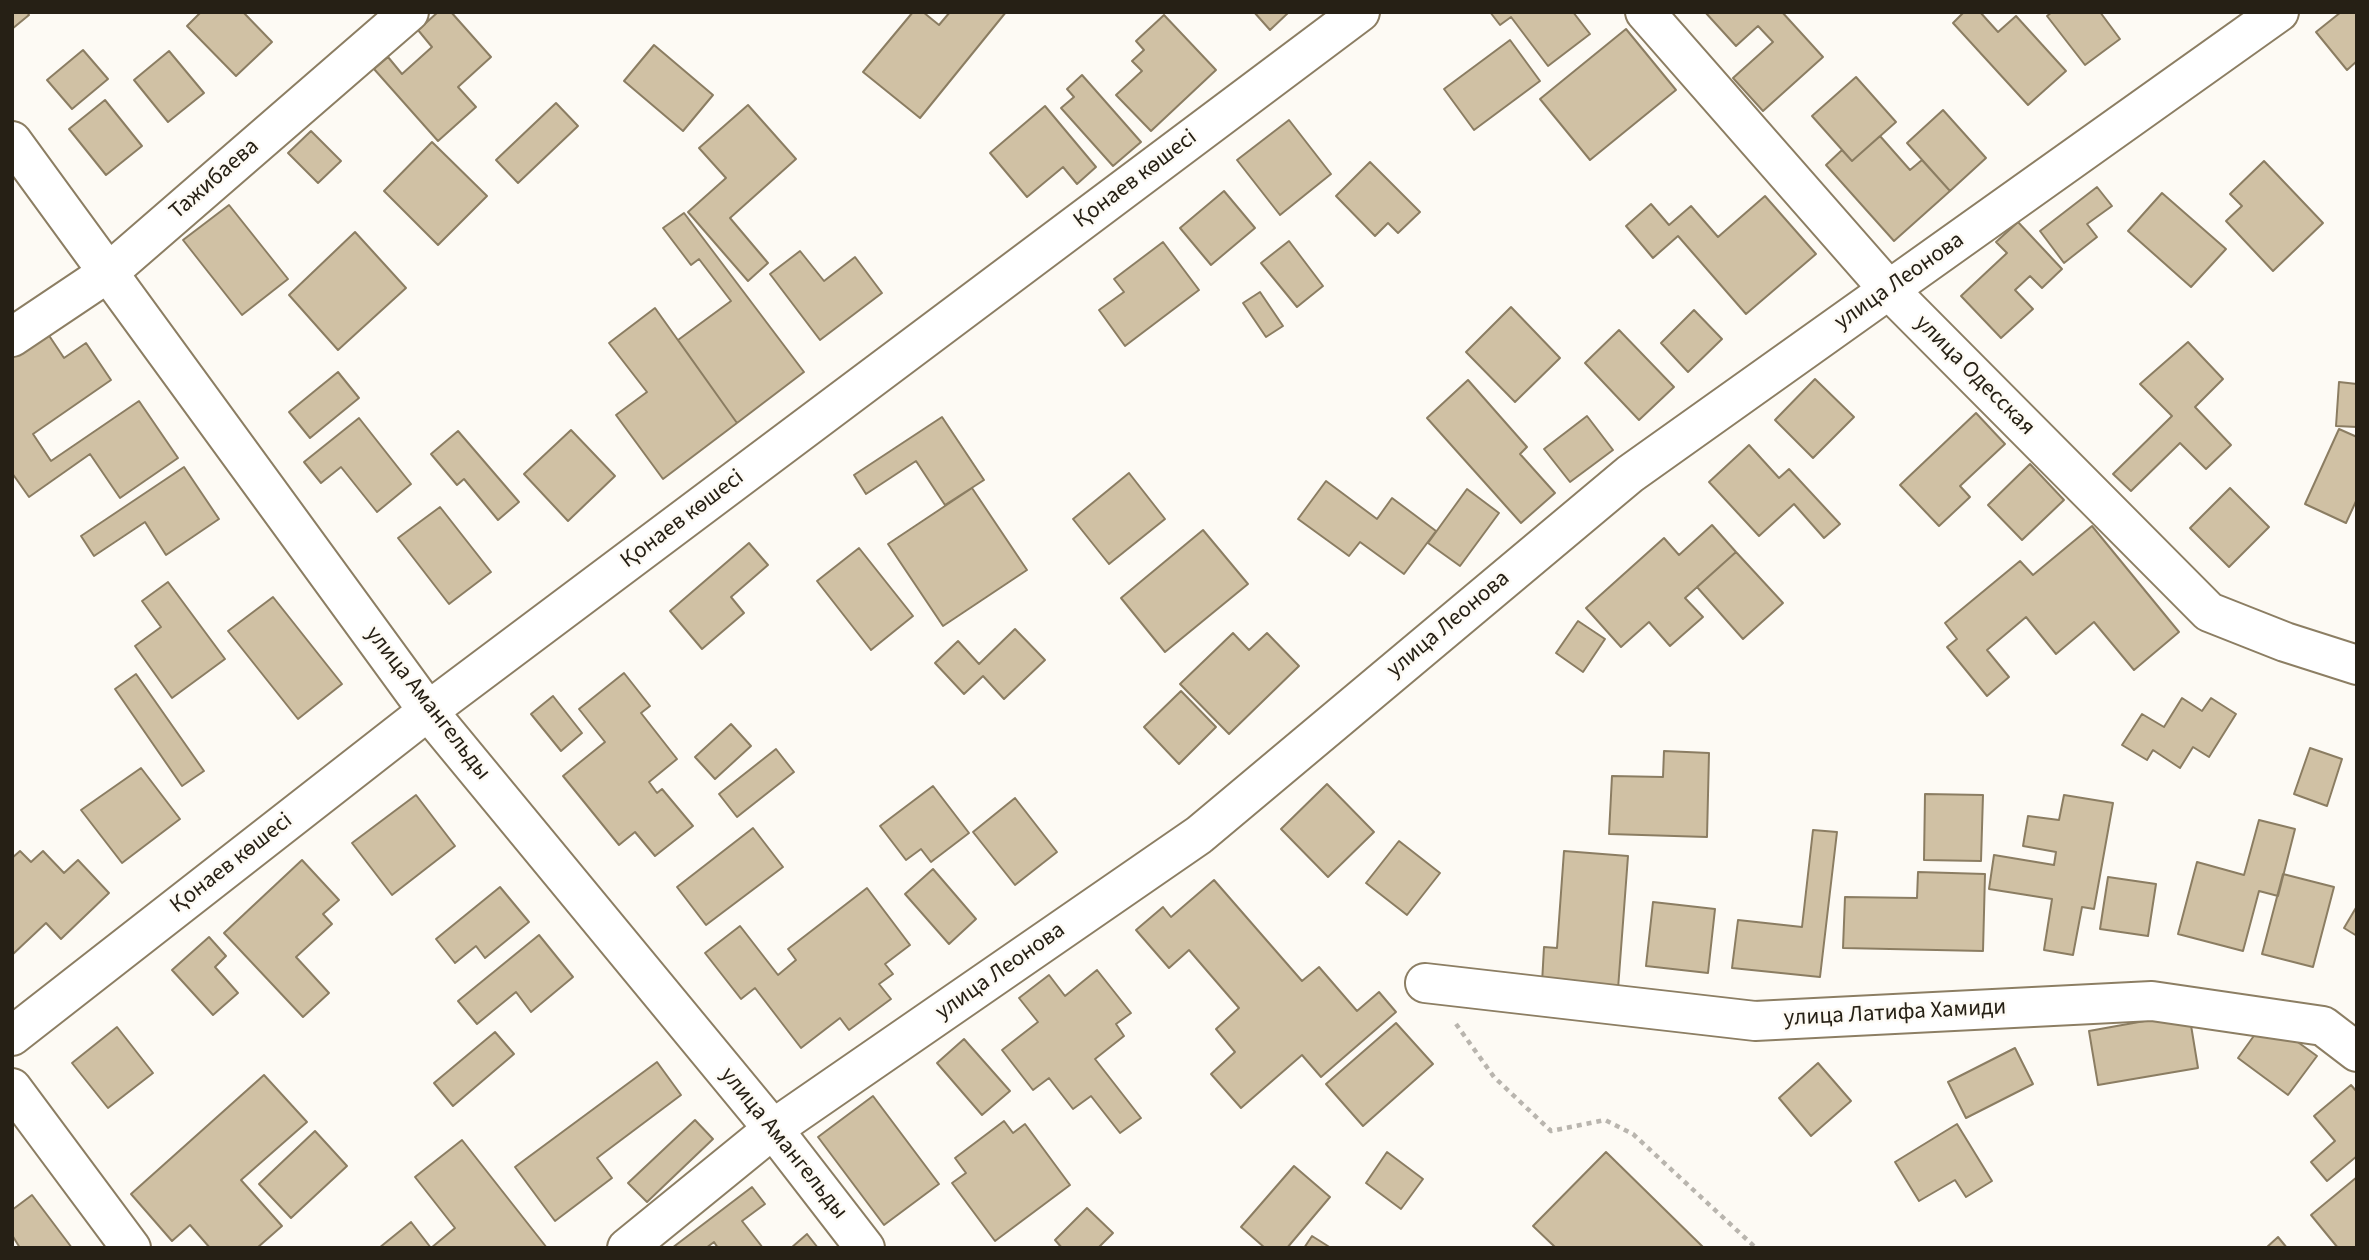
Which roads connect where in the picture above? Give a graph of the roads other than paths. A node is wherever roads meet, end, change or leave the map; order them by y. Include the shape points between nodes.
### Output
1 (409, 12) edge
2 (1360, 12) edge
3 (1645, 12) edge
4 (2278, 12) edge
5 (12, 141) edge
6 (109, 272) junction
7 (1889, 290) junction
8 (12, 337) edge
9 (2357, 665) edge
10 (428, 711) junction
11 (1425, 983) road end
12 (12, 1036) edge
13 (2357, 1052) edge
14 (12, 1088) edge
15 (773, 1129) junction
16 (131, 1248) edge
17 (627, 1248) edge
18 (865, 1248) edge

1 - 6 street, Тажибаева
2 - 10 street, Қонаев көшесі
3 - 7 street, улица Одесская
4 - 7 street, улица Леонова
5 - 6 street, улица Амангельды
6 - 8 street, Тажибаева
6 - 10 street, улица Амангельды
7 - 9 street, улица Одесская via 2209,612
7 - 15 street, улица Леонова via 1629,474 1199,835
10 - 12 street, Қонаев көшесі
10 - 15 street, улица Амангельды
11 - 13 street, улица Латифа Хамиди via 1755,1021 2152,1001 2323,1026
14 - 16 street
15 - 17 street, улица Леонова
15 - 18 street, улица Амангельды

